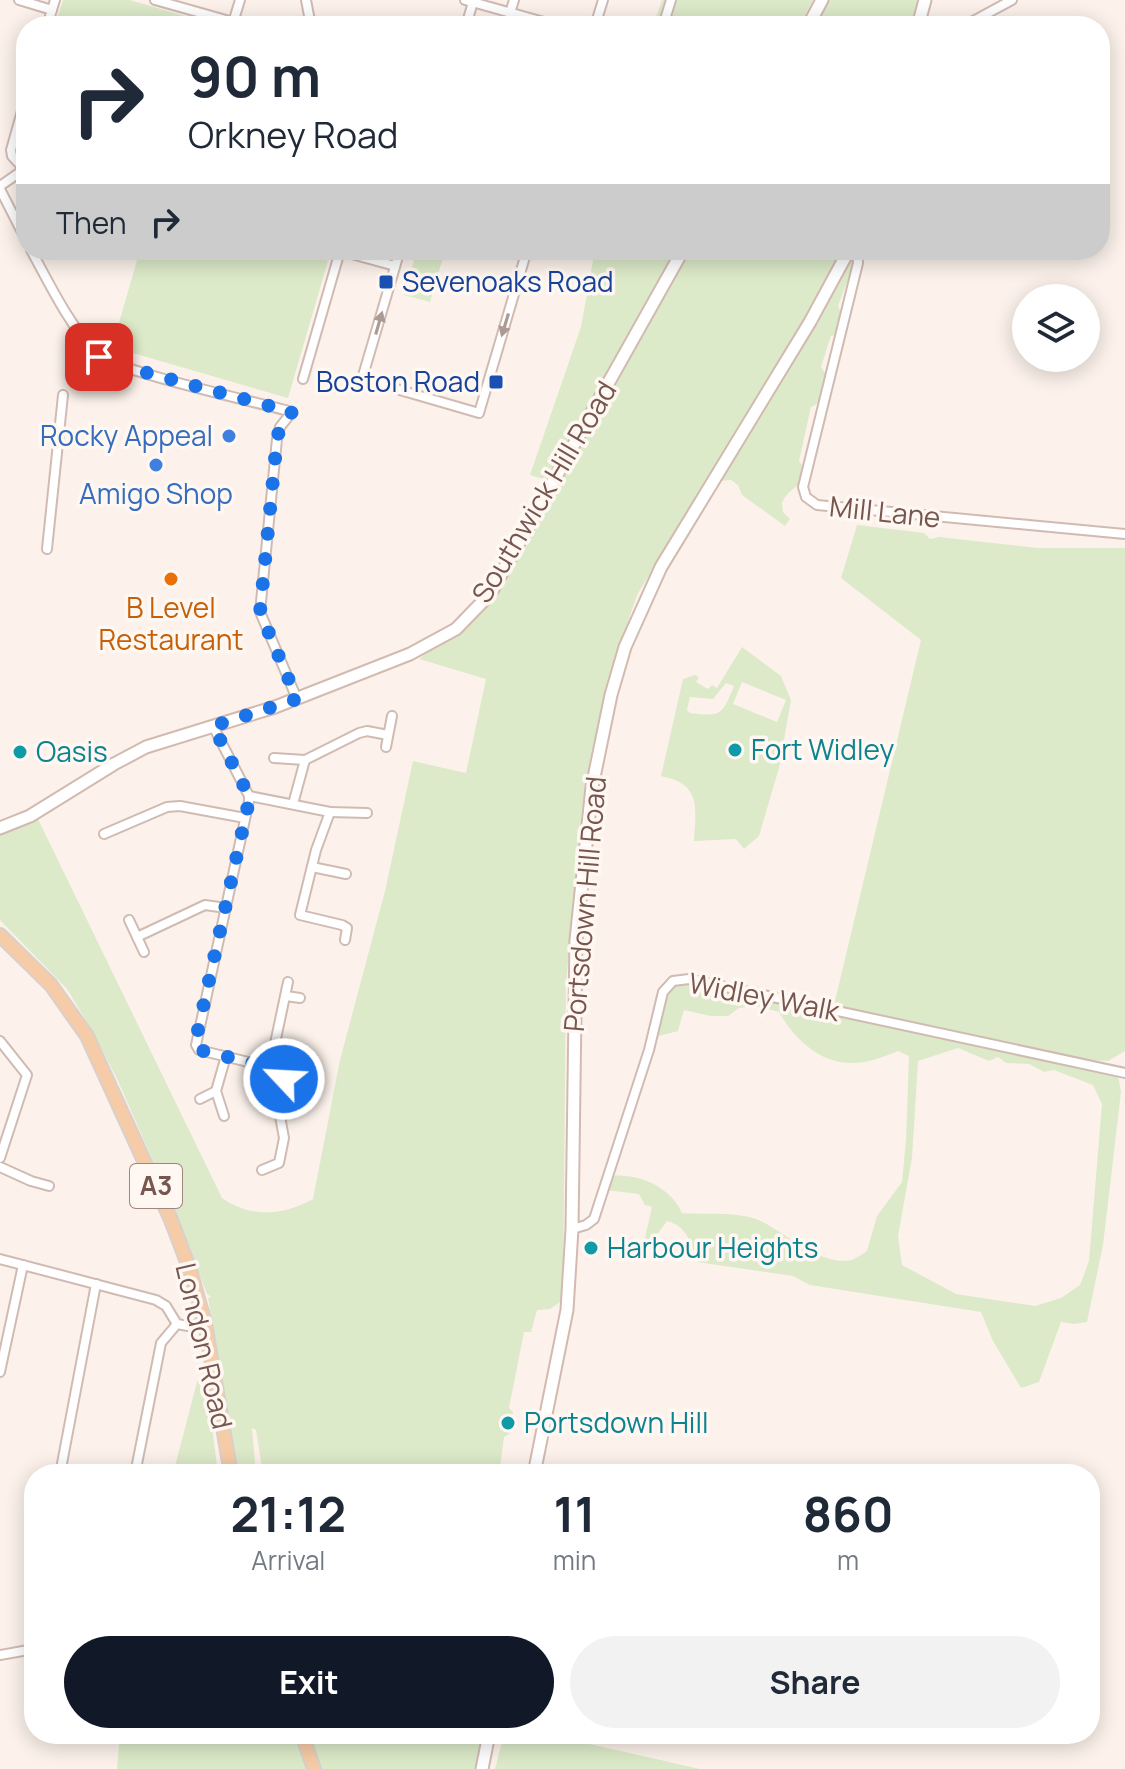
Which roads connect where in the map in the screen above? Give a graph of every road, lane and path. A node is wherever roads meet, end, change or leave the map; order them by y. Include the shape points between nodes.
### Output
1 (19, 0) edge
2 (55, 0) edge
3 (155, 0) edge
4 (514, 0) edge
5 (1012, 0) edge
6 (469, 1) edge
7 (52, 10) junction
8 (510, 13) junction
9 (50, 16) edge
10 (207, 16) edge
11 (521, 16) edge
12 (982, 16) edge
13 (16, 132) edge
14 (0, 150) edge
15 (11, 150) junction
16 (16, 160) edge
17 (16, 176) edge
18 (0, 188) edge
19 (16, 220) edge
20 (37, 260) edge
21 (336, 260) edge
22 (372, 260) edge
23 (397, 260) edge
24 (524, 260) edge
25 (677, 260) edge
26 (844, 260) edge
27 (858, 260) edge
28 (395, 266) junction
29 (303, 379) dead end
30 (63, 395) dead end
31 (1125, 534) edge
32 (47, 549) dead end
33 (297, 699) junction
34 (392, 716) dead end
35 (213, 726) junction
36 (388, 735) junction
37 (386, 747) dead end
38 (274, 758) dead end
39 (305, 760) junction
40 (249, 796) junction
41 (293, 804) junction
42 (129, 810) dead end
43 (330, 812) junction
44 (367, 813) dead end
45 (245, 818) junction
46 (133, 821) junction
47 (0, 828) edge
48 (104, 834) dead end
49 (312, 867) junction
50 (346, 874) dead end
51 (226, 908) junction
52 (129, 920) dead end
53 (0, 935) edge
54 (137, 937) junction
55 (345, 940) dead end
56 (144, 952) dead end
57 (288, 982) dead end
58 (286, 996) junction
59 (300, 998) dead end
60 (0, 1041) edge
61 (226, 1056) junction
62 (270, 1067) junction
63 (1125, 1073) edge
64 (216, 1091) junction
65 (200, 1099) dead end
66 (224, 1116) dead end
67 (0, 1158) edge
68 (0, 1167) edge
69 (262, 1170) dead end
70 (49, 1186) dead end
71 (572, 1229) junction
72 (0, 1259) edge
73 (23, 1265) junction
74 (96, 1284) junction
75 (205, 1323) junction
76 (177, 1324) junction
77 (0, 1372) edge
78 (62, 1464) edge
79 (137, 1464) edge
80 (229, 1464) edge
81 (536, 1464) edge
82 (24, 1651) edge
83 (0, 1655) edge
84 (305, 1744) edge
85 (487, 1744) edge
86 (314, 1769) edge
87 (482, 1769) edge

1 - 7 street
2 - 7 street
3 - 10 street
4 - 8 street
5 - 12 street
6 - 8 street
7 - 9 street
8 - 11 street
13 - 15 street
14 - 15 street
15 - 16 street
17 - 18 street
18 - 19 street
20 - 33 street via 99,357 292,412 277,439 260,612
21 - 29 street
22 - 28 street
23 - 28 street
24 -> 28 street via 479,413 362,379
25 - 33 main road, Southwick Hill Road via 480,606 456,629 410,654
26 - 71 main road, Portsdown Hill Road via 661,567 625,647 611,695 592,787 576,940
27 - 31 street, Mill Lane via 803,487 809,501
30 - 32 street
33 - 35 main road, Southwick Hill Road
34 - 36 street
35 - 40 street
35 - 47 main road, Southwick Hill Road via 146,747 30,816
36 - 37 street
36 - 39 street via 359,733
38 - 39 street
39 - 41 street
40 - 41 street
40 - 45 street
41 - 43 street
42 - 46 street
43 - 44 street
43 - 49 street
45 - 46 street via 180,806
45 - 51 street
46 - 48 street
49 - 50 street
49 - 55 street via 300,915 342,925 347,928
51 - 54 street via 205,905
51 - 61 street via 196,1039 199,1050
52 - 54 street
53 - 75 main road, London Road / A3 via 51,985 87,1036 171,1220
54 - 56 street
57 - 58 street
58 - 59 street
58 - 62 street
60 - 67 street via 27,1075
61 - 62 street
61 - 64 street
62 - 69 street via 284,1073 279,1111 282,1165
63 - 71 street, Widley Walk via 689,979 673,981 663,992 594,1219
64 - 65 street
64 - 66 street
68 - 70 street
71 - 81 main road, Portsdown Hill Road via 567,1310
72 - 73 street
73 - 74 street
73 - 77 street
74 - 76 street via 156,1300
74 - 78 street
75 - 76 street
75 - 80 main road, London Road / A3
76 - 79 street via 161,1343
82 - 83 street
84 - 86 main road
85 - 87 main road

